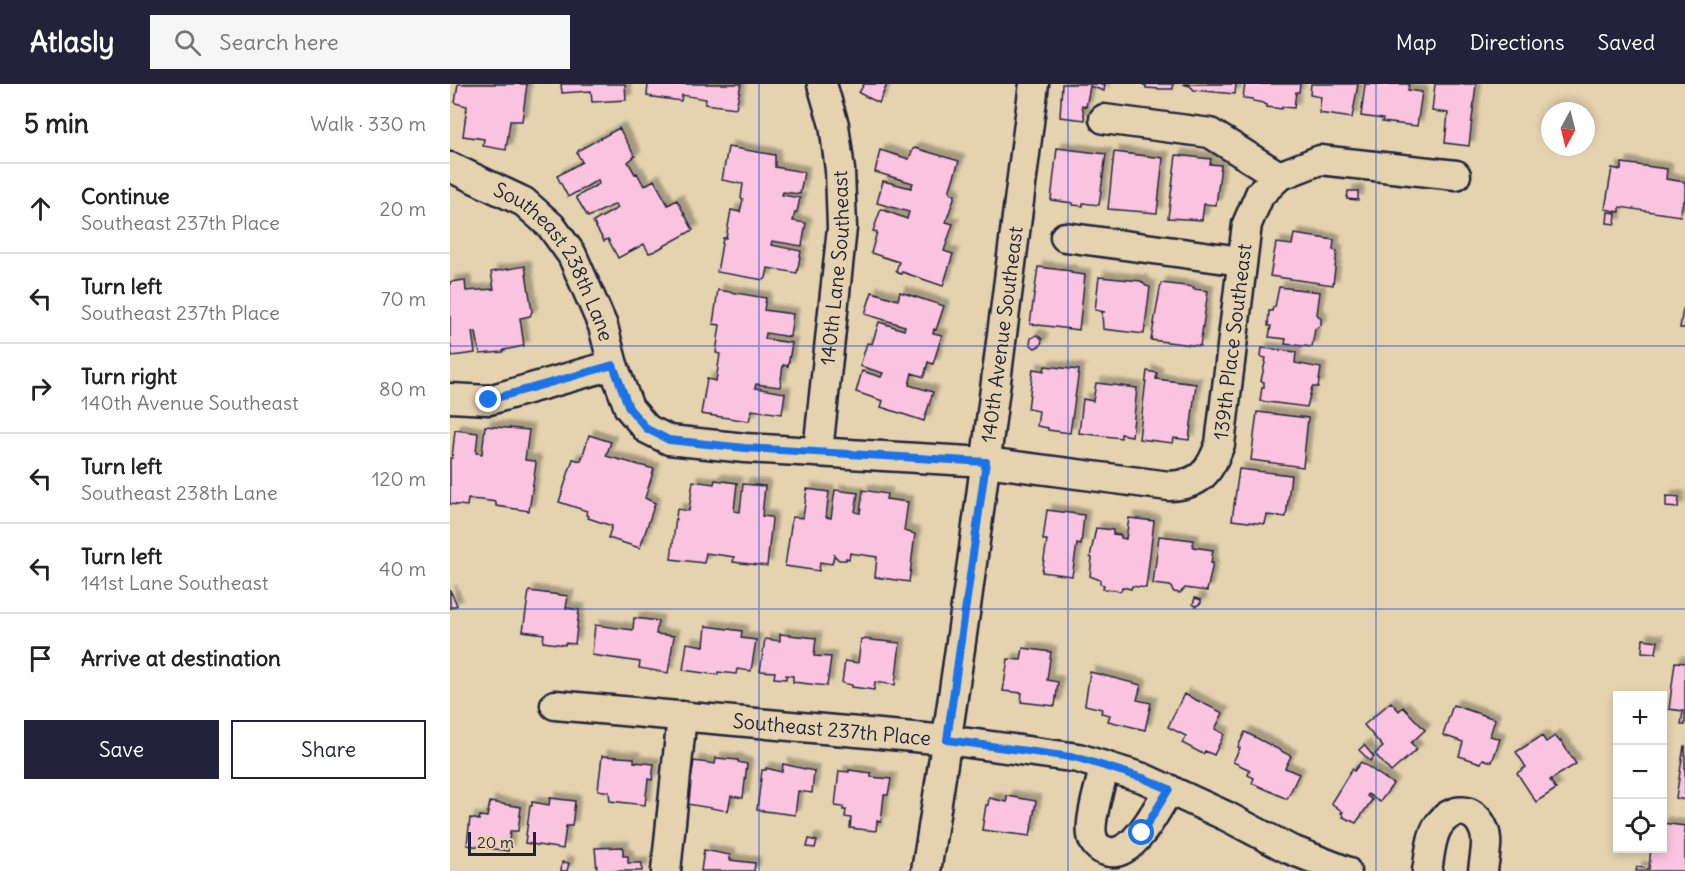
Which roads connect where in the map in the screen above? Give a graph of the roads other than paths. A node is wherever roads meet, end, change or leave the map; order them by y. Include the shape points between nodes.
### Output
1 (822, 84) edge
2 (1034, 84) edge
3 (1104, 119) dead end
4 (450, 167) edge
5 (1456, 175) dead end
6 (1279, 176) junction
7 (1065, 237) dead end
8 (1241, 261) junction
9 (613, 365) junction
10 (450, 398) edge
11 (818, 451) junction
12 (986, 462) junction
13 (1168, 486) joint
14 (555, 705) dead end
15 (682, 717) junction
16 (947, 740) junction
17 (1105, 766) junction
18 (1169, 789) junction
19 (666, 871) edge
20 (926, 871) edge
21 (1346, 871) edge
22 (1427, 871) edge
23 (1483, 871) edge

1 - 11 street, 140th Lane Southeast via 834,125 842,228
2 - 12 street, 140th Avenue Southeast
3 - 6 street via 1210,133
4 - 9 street, Southeast 238th Lane via 524,202 551,226 572,255 603,326
5 - 6 street via 1320,160
6 - 8 street, 139th Place Southeast via 1260,194 1247,224
7 - 8 street
8 - 13 street, 139th Place Southeast via 1220,444 1212,465 1200,478 1185,485
9 - 10 street via 489,400
9 - 11 street, Southeast 238th Lane via 629,408 647,429 669,440
11 - 12 street, Southeast 238th Lane
12 - 13 street, Southeast 238th Lane
12 - 16 street, 140th Avenue Southeast
14 - 15 street, Southeast 237th Place
15 - 16 street, Southeast 237th Place
15 - 19 street
16 - 17 street, Southeast 237th Place via 1078,758
16 - 20 street, 140th Avenue Southeast
17 - 18 street, Southeast 237th Place
17 - 18 street via 1091,834 1097,847 1109,853 1125,849 1142,833
18 - 21 street, Southeast 237th Place via 1289,849
22 - 23 street via 1438,825 1450,813 1463,811 1476,816 1484,830

